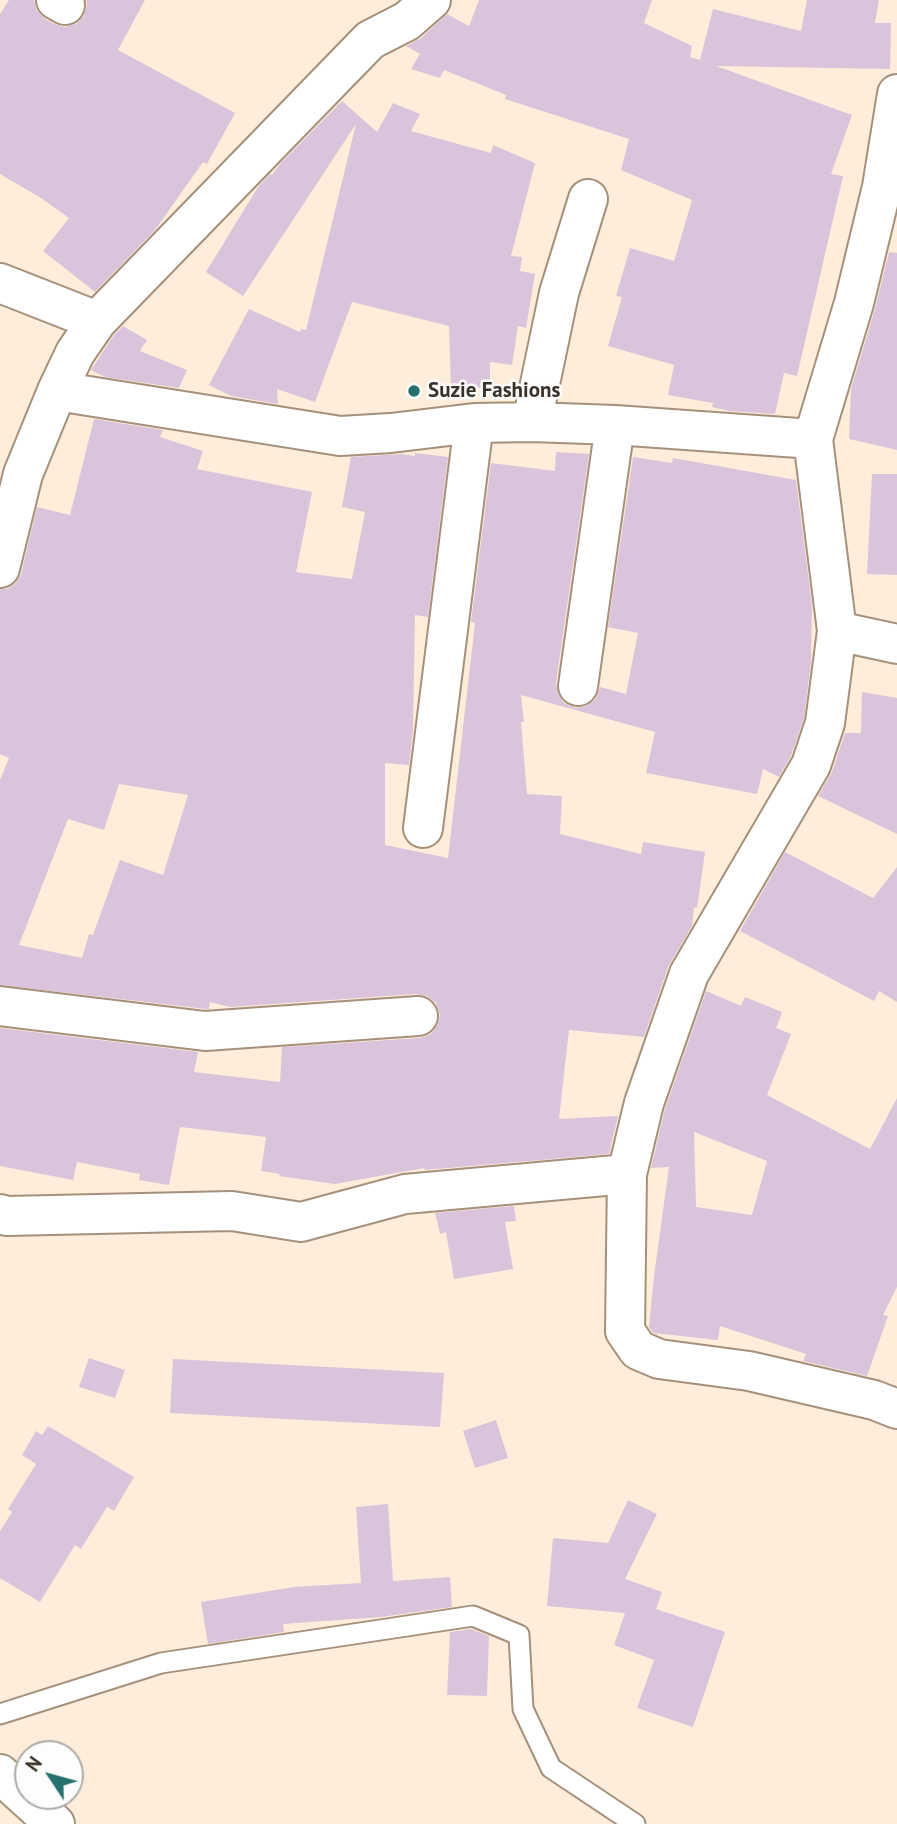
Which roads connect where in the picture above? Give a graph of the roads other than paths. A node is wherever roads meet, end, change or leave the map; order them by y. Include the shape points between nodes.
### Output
1 (431, 0) edge
2 (897, 94) edge
3 (587, 199) dead end
4 (0, 284) edge
5 (97, 321) junction
6 (57, 391) junction
7 (474, 422) junction
8 (532, 422) junction
9 (614, 425) junction
10 (813, 439) junction
11 (0, 568) edge
12 (837, 631) junction
13 (897, 644) edge
14 (578, 686) dead end
15 (423, 828) dead end
16 (0, 1006) edge
17 (418, 1016) dead end
18 (628, 1174) junction
19 (0, 1214) edge
20 (897, 1409) edge
21 (0, 1714) edge
22 (0, 1774) edge
23 (55, 1824) edge
24 (635, 1824) edge

1 - 5 street via 407,21 370,40
2 - 10 street via 882,187 857,290
3 - 8 street via 559,293
4 - 5 street
5 - 6 street
6 - 7 street via 340,436
6 - 11 street via 23,474
7 - 8 street
7 - 15 street
8 - 9 street
9 - 10 street
9 - 14 street
10 - 12 street
12 - 13 street
12 - 18 street via 825,723 811,765 689,974 644,1103
16 - 17 street via 205,1031
18 - 19 street via 405,1194 301,1222 232,1211
18 - 20 street via 625,1331 638,1350 659,1359 799,1382
21 - 24 lane via 162,1663 473,1616 519,1635 523,1709 551,1768
22 - 23 street

